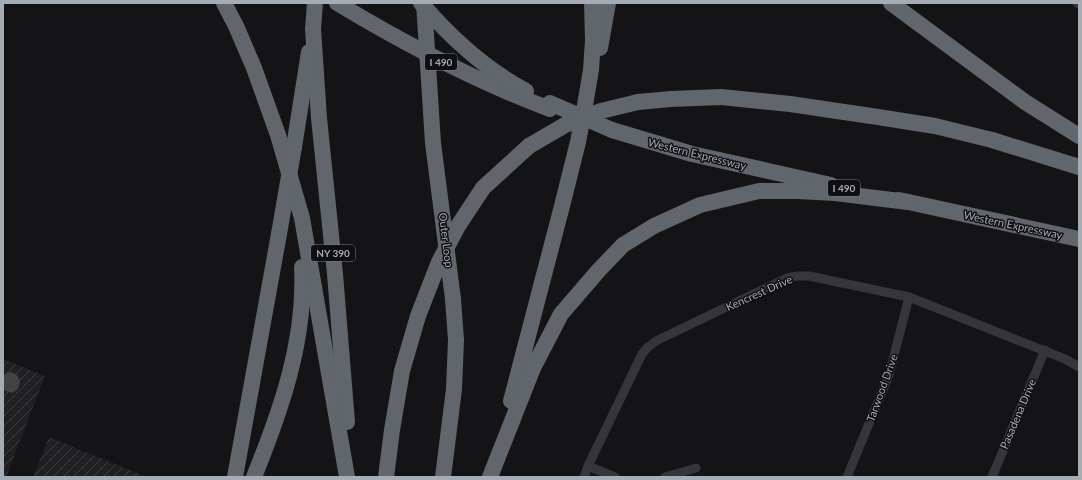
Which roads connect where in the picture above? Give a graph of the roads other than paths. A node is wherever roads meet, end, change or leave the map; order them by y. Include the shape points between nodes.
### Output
1 (224, 3) edge
2 (315, 3) edge
3 (337, 3) edge
4 (421, 3) edge
5 (424, 3) edge
6 (592, 3) edge
7 (608, 3) edge
8 (893, 3) edge
9 (313, 28) junction
10 (591, 70) junction
11 (550, 106) junction
12 (1079, 136) edge
13 (1079, 167) edge
14 (908, 202) junction
15 (298, 203) junction
16 (1079, 239) edge
17 (909, 296) junction
18 (1045, 350) junction
19 (1079, 367) edge
20 (588, 466) junction
21 (696, 468) dead end
22 (493, 470) edge
23 (235, 477) edge
24 (254, 477) edge
25 (347, 477) edge
26 (351, 477) edge
27 (386, 477) edge
28 (444, 477) edge
29 (584, 477) edge
30 (615, 477) edge
31 (665, 477) edge
32 (847, 477) edge
33 (992, 477) edge

1 - 15 highway via 254,68 278,135
2 - 9 highway, NY 390
3 - 11 highway, Western Expressway / I 490 via 441,62 516,96
4 - 11 highway via 473,56
5 - 28 highway, Outer Loop, bridge via 433,144 456,340 454,389
6 - 10 highway
7 - 10 highway via 599,50
8 - 12 highway via 1025,102
9 - 23 highway, bridge
9 - 26 highway, NY 390
10 - 22 highway via 578,142
11 - 14 highway, Western Expressway / I 490, bridge via 612,130 692,154
13 - 27 highway, bridge via 992,140 935,126 790,104 721,97 671,98 638,102 601,111 565,125 529,146 483,188 458,226 439,262 418,316 402,372
14 - 16 highway, Western Expressway / I 490
14 - 22 highway via 834,193 760,191 700,205 654,226 623,245 561,314 533,368
15 - 24 highway via 303,284 299,331 291,375
15 - 25 highway
17 - 18 street, Kencrest Drive
17 - 20 street, Kencrest Drive via 809,276 797,276 787,278 656,341 642,354
17 - 32 street, Tarwood Drive via 889,375
18 - 19 street, Kencrest Drive
18 - 33 street, Pasadena Drive
20 - 29 street, Kencrest Drive
20 - 30 street
21 - 31 street

